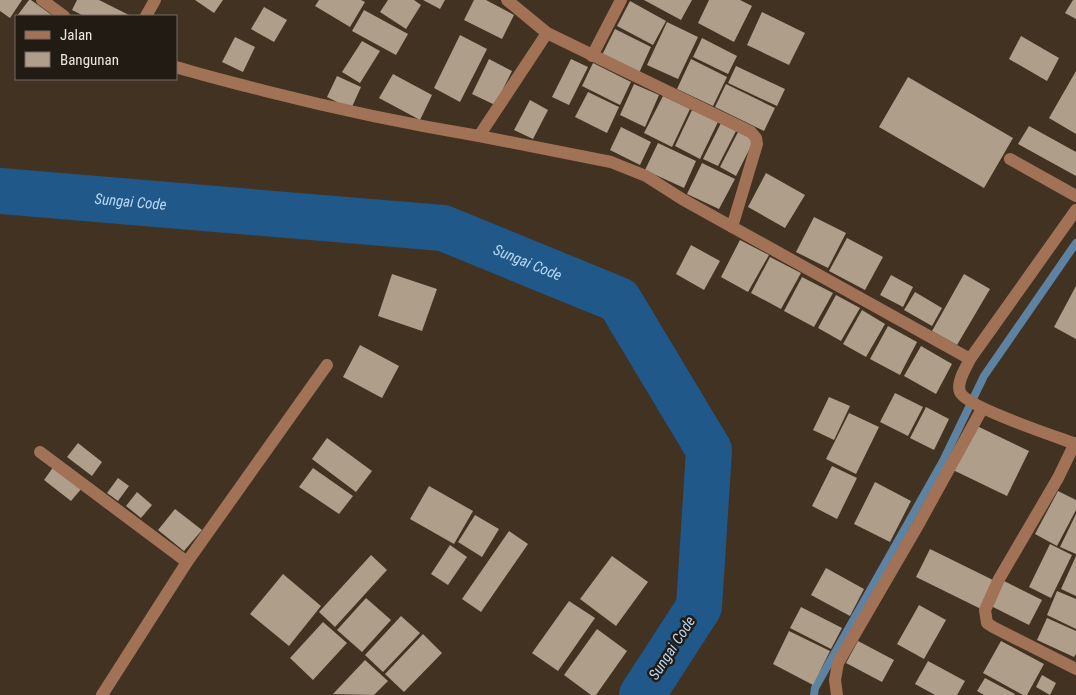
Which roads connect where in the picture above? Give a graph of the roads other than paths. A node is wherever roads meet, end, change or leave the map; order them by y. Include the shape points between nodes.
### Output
1 (42, 0) edge
2 (154, 0) edge
3 (507, 0) edge
4 (617, 2) edge
5 (63, 15) edge
6 (146, 15) edge
7 (548, 33) junction
8 (592, 56) junction
9 (178, 68) edge
10 (479, 136) junction
11 (1010, 159) dead end
12 (1076, 196) edge
13 (1076, 210) edge
14 (732, 227) junction
15 (970, 360) junction
16 (327, 365) dead end
17 (980, 408) junction
18 (1075, 443) edge
19 (40, 452) dead end
20 (187, 562) junction
21 (1076, 670) edge
22 (102, 695) edge
23 (837, 695) edge

1 - 5 street
2 - 6 street
3 - 7 street
4 - 8 street
7 - 8 street
7 - 10 street
8 - 14 street via 751,132 756,138 757,144
9 - 10 street via 304,101
10 - 14 street via 611,162 646,176
11 - 12 street
13 - 15 street
14 - 15 street
15 - 17 street via 959,389 964,398
16 - 20 street
17 - 18 street
17 - 23 street via 917,527 838,663 834,680
18 - 21 street via 985,610 987,623 993,627
19 - 20 street
20 - 22 street

